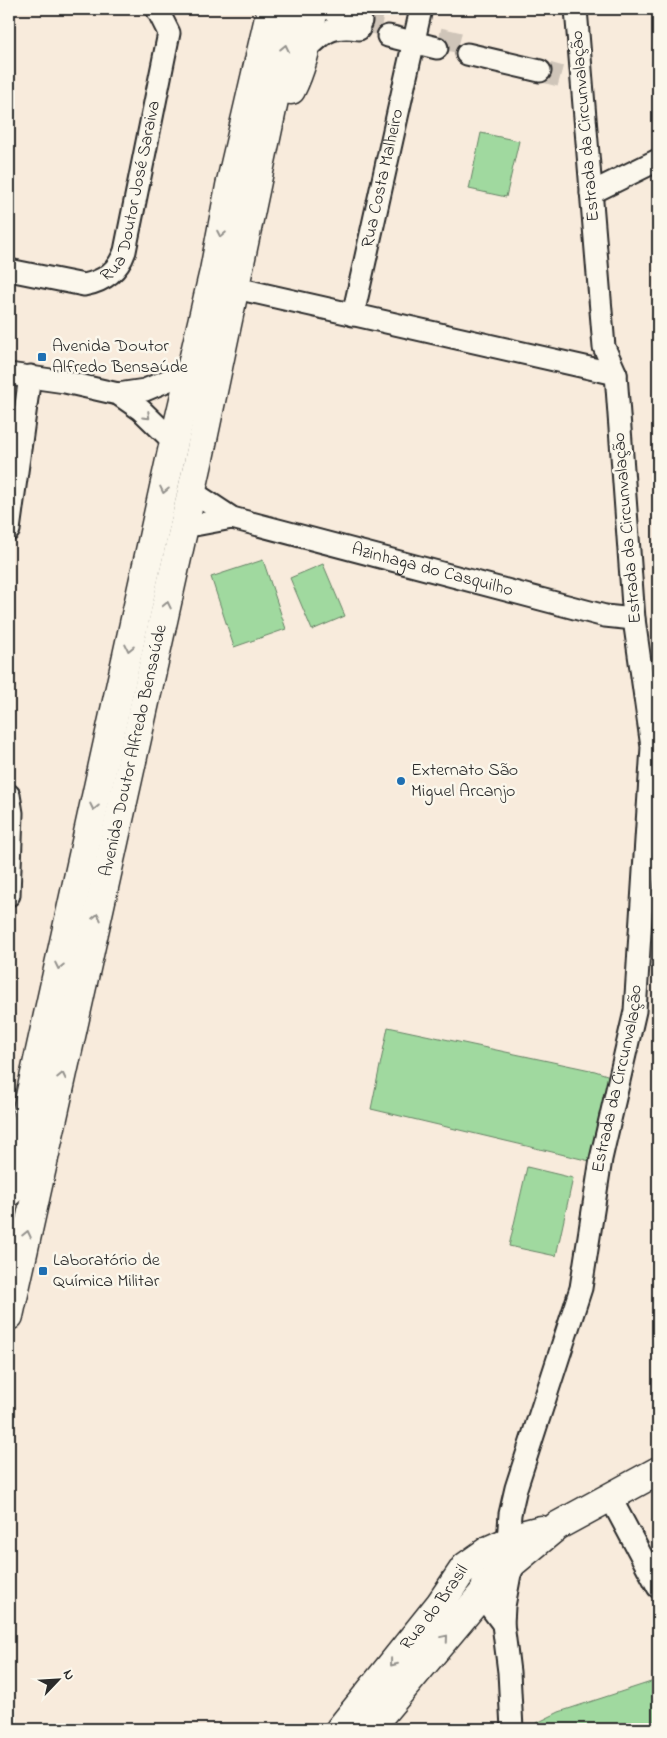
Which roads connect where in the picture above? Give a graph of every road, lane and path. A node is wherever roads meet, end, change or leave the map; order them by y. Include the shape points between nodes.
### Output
1 (157, 9) edge
2 (255, 9) edge
3 (272, 9) edge
4 (294, 9) edge
5 (314, 9) edge
6 (331, 9) edge
7 (421, 9) edge
8 (576, 9) edge
9 (390, 32) tunnel mouth
10 (415, 38) junction
11 (438, 43) tunnel mouth
12 (468, 50) tunnel mouth
13 (305, 51) junction
14 (540, 66) tunnel mouth
15 (268, 130) junction
16 (658, 160) edge
17 (230, 186) junction
18 (591, 194) junction
19 (9, 270) edge
20 (236, 288) junction
21 (353, 315) junction
22 (190, 371) junction
23 (9, 374) edge
24 (616, 374) junction
25 (30, 376) junction
26 (118, 394) junction
27 (174, 442) junction
28 (192, 491) junction
29 (232, 518) junction
30 (184, 527) junction
31 (9, 530) edge
32 (634, 619) junction
33 (9, 795) edge
34 (9, 895) edge
35 (9, 1192) edge
36 (9, 1316) edge
37 (658, 1471) edge
38 (610, 1497) junction
39 (513, 1550) junction
40 (454, 1583) junction
41 (658, 1587) edge
42 (492, 1598) junction
43 (340, 1729) edge
44 (369, 1729) edge
45 (512, 1729) edge

1 - 19 street, Rua Doutor José Saraiva via 169,33 122,259 107,278 84,284
2 - 17 main road via 237,115
3 - 17 main road, Avenida Doutor Alfredo Bensaúde
15 -> 4 main road, Avenida Doutor Alfredo Bensaúde
5 - 13 main road
6 - 13 street via 360,25 326,31
7 - 10 street, Rua Costa Malheiro
8 - 18 street, Estrada da Circunvalação via 576,74
9 - 10 street
10 - 11 street
10 - 21 street, Rua Costa Malheiro
12 - 14 street
13 - 15 main road via 296,81
15 - 20 main road, Avenida Doutor Alfredo Bensaúde
16 - 18 street
17 -> 22 main road, Avenida Doutor Alfredo Bensaúde
18 - 24 street, Estrada da Circunvalação via 604,347
20 - 21 street
20 - 28 main road, Avenida Doutor Alfredo Bensaúde
21 - 24 street
22 - 26 street via 145,390
22 - 27 main road, Avenida Doutor Alfredo Bensaúde
23 - 25 street
24 - 32 street, Estrada da Circunvalação
25 - 26 street
25 - 31 street
26 -> 27 street via 141,410
27 -> 35 main road, Avenida Doutor Alfredo Bensaúde
28 - 29 street, Azinhaga do Casquilho
28 - 30 main road, Avenida Doutor Alfredo Bensaúde
29 - 30 street, Azinhaga do Casquilho
29 - 32 street, Azinhaga do Casquilho via 604,616
36 -> 30 main road, Avenida Doutor Alfredo Bensaúde
32 - 39 street, Estrada da Circunvalação via 652,747 634,1011 601,1159 581,1288 510,1514
33 - 34 street via 12,813
37 - 38 main road, Rua do Brasil
38 - 39 main road, Rua do Brasil via 558,1526 525,1534
38 - 41 street
39 - 40 main road, Rua do Brasil via 489,1550 465,1567
39 - 42 main road, Rua do Brasil
40 - 42 street via 470,1580
40 -> 43 main road, Rua do Brasil
44 -> 42 main road, Rua do Brasil
42 - 45 street via 509,1672

